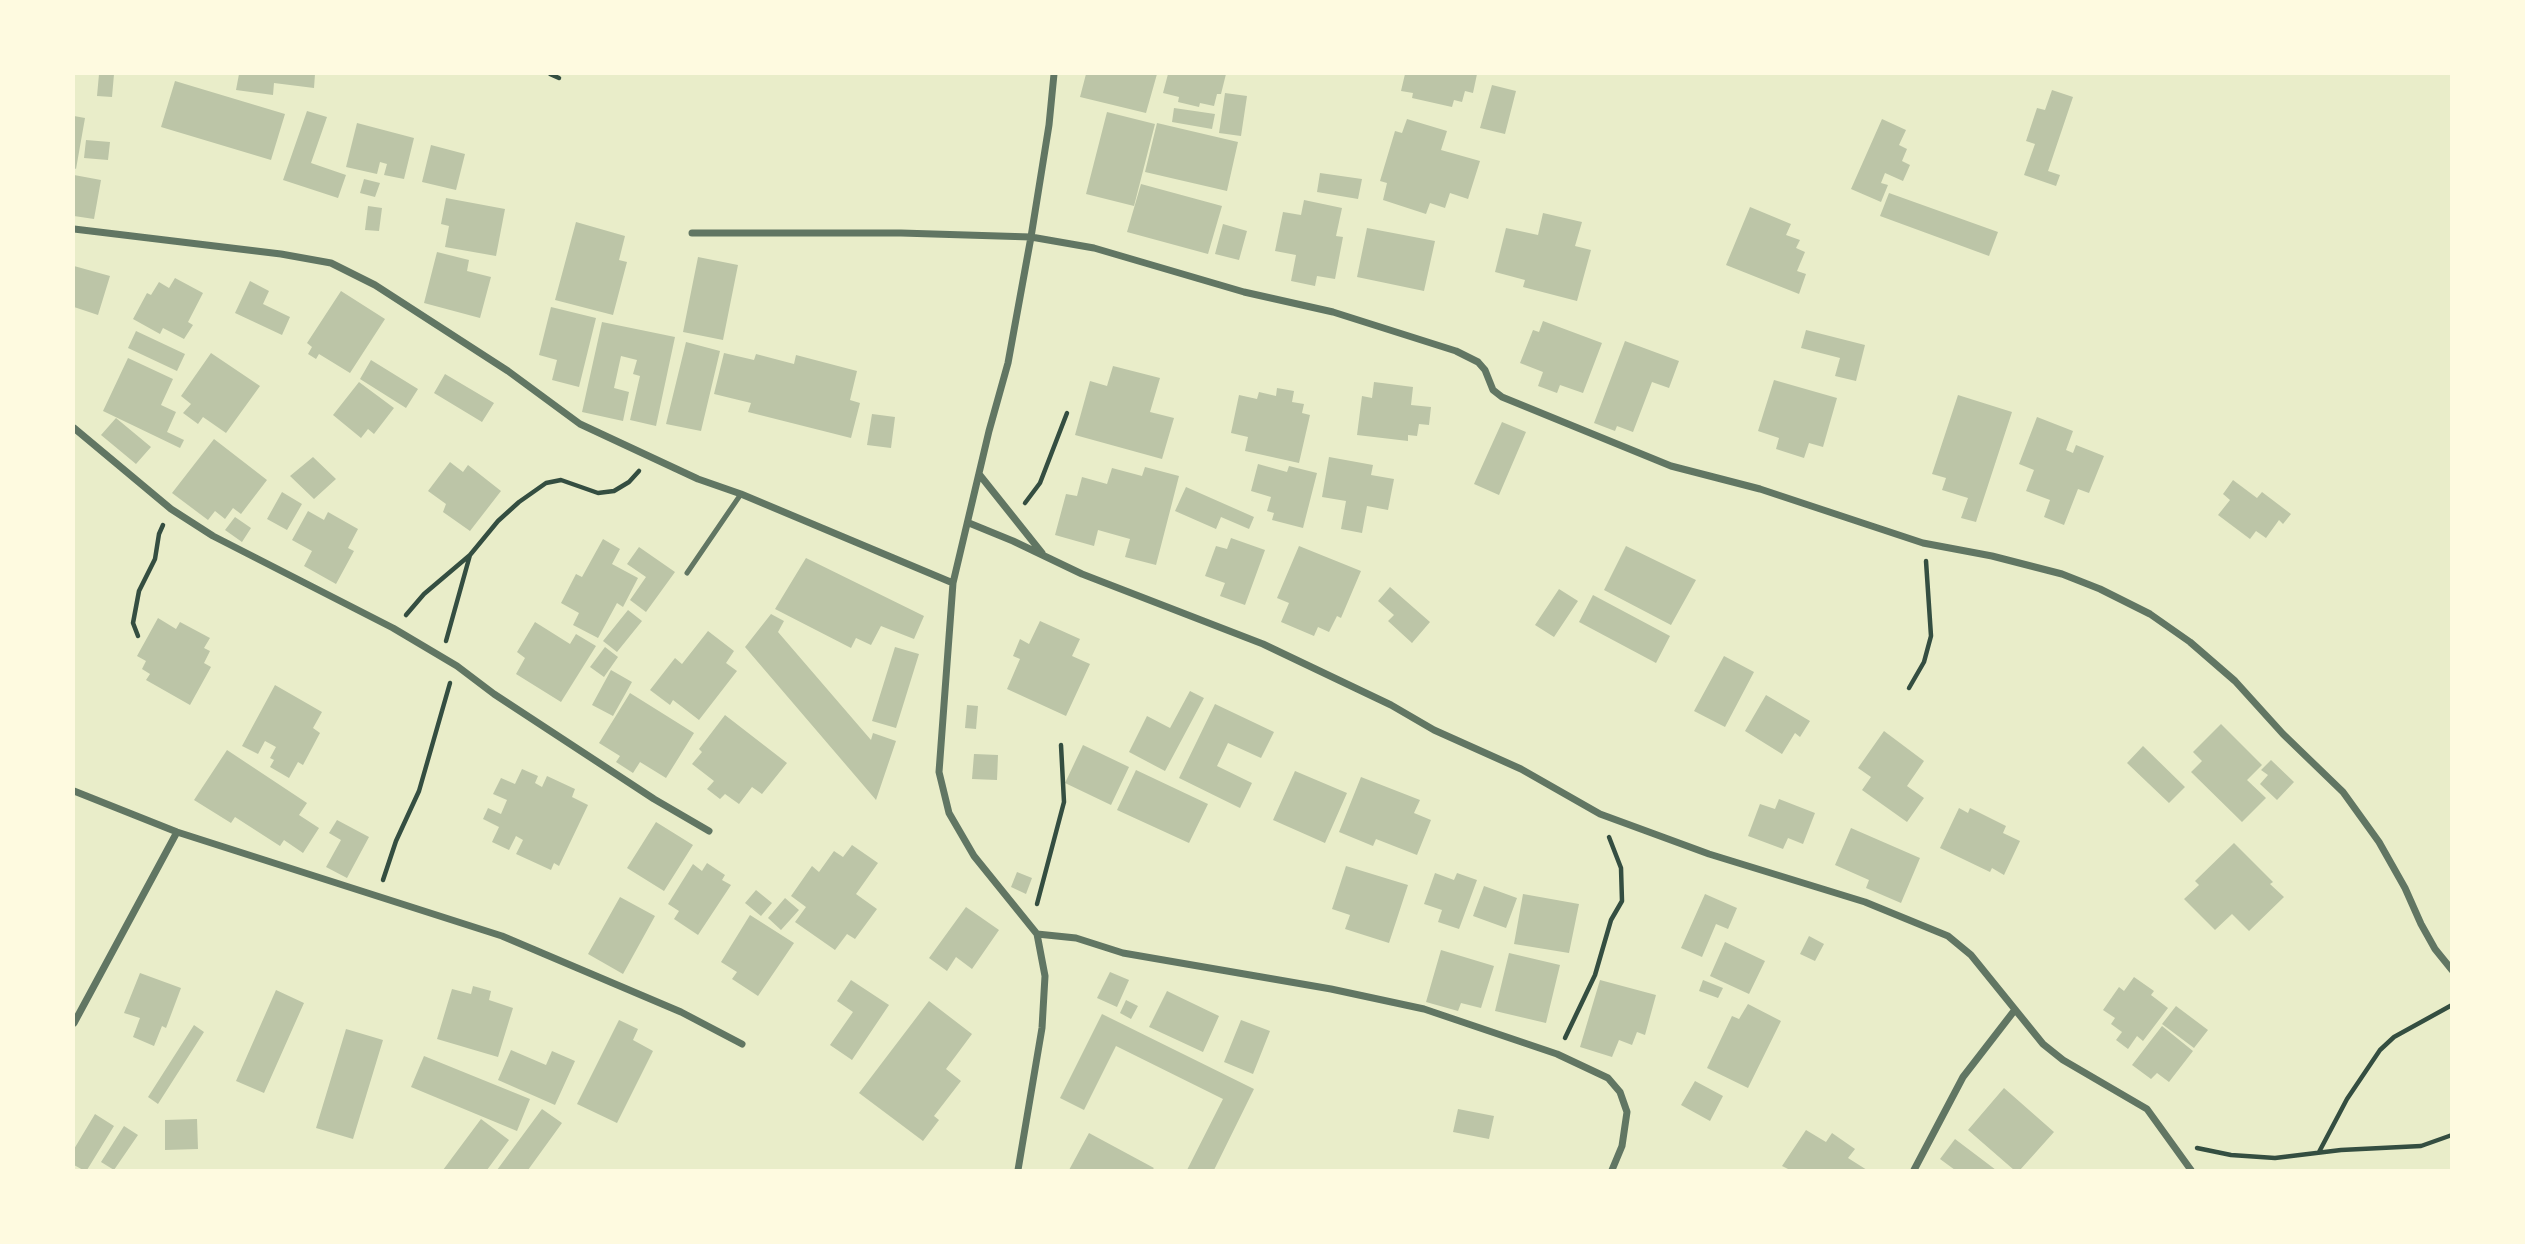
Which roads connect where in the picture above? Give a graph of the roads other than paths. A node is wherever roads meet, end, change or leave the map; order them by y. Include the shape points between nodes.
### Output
1 (1054, 74) edge
2 (74, 229) edge
3 (692, 233) dead end
4 (1031, 237) junction
5 (74, 428) edge
6 (979, 474) junction
7 (741, 494) junction
8 (969, 523) junction
9 (1045, 556) junction
10 (687, 573) dead end
11 (953, 583) junction
12 (74, 791) edge
13 (709, 831) dead end
14 (177, 832) junction
15 (1037, 934) junction
16 (2452, 970) edge
17 (2014, 1011) junction
18 (74, 1024) edge
19 (742, 1044) dead end
20 (1018, 1171) edge
21 (1612, 1171) edge
22 (1914, 1171) edge
23 (2191, 1171) edge

1 - 4 street
2 - 7 street via 331,263 375,285 580,424
3 - 4 street
4 - 6 street via 1008,363
4 - 16 street via 1094,248 1244,292 1333,312 1456,351 1478,362 1502,397 1671,466 1760,489 1923,542 2062,574 2150,614 2235,681 2343,792 2379,842 2428,936
5 - 13 street via 171,509 213,536 457,666
6 - 8 street
6 - 9 street
7 - 10 lane
7 - 11 street
8 - 9 street
8 - 11 street
9 - 17 street via 1263,644 1521,769 1600,814 1709,854 1865,902 1948,936 1971,955
11 - 15 street via 939,772 949,813 974,856
12 - 14 street
14 - 18 street
14 - 19 street via 502,936 654,1000
15 - 20 street via 1045,976 1042,1028
15 - 21 street via 1424,1009 1557,1054 1608,1079 1620,1092 1627,1112 1622,1146
17 - 22 street via 1963,1077
17 - 23 street via 2063,1060 2147,1109

